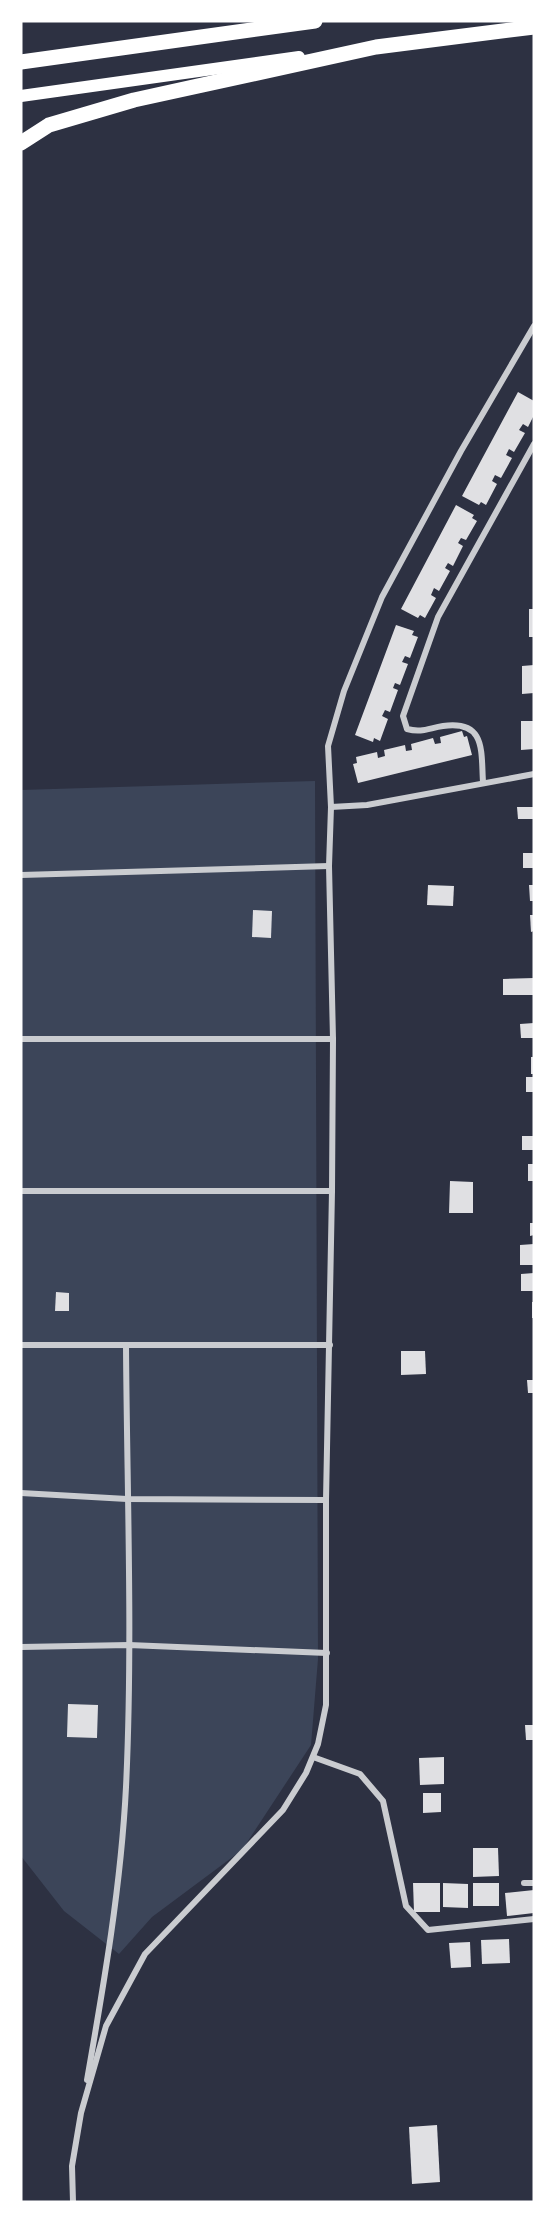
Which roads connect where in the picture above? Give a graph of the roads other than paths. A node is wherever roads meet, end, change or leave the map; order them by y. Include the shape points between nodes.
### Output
1 (315, 21) edge
2 (534, 27) edge
3 (376, 47) junction
4 (21, 63) edge
5 (21, 96) edge
6 (21, 143) edge
7 (534, 326) edge
8 (534, 444) edge
9 (534, 774) edge
10 (483, 782) junction
11 (332, 807) junction
12 (329, 867) junction
13 (21, 874) edge
14 (21, 1039) edge
15 (333, 1040) junction
16 (21, 1191) edge
17 (332, 1191) junction
18 (21, 1345) edge
19 (330, 1345) junction
20 (126, 1346) junction
21 (21, 1493) edge
22 (127, 1498) junction
23 (326, 1500) junction
24 (129, 1645) junction
25 (21, 1647) edge
26 (327, 1653) junction
27 (313, 1757) junction
28 (524, 1883) dead end
29 (534, 1883) edge
30 (534, 1919) edge
31 (81, 2113) junction
32 (73, 2202) edge

1 - 4 main road
2 - 3 main road
3 - 5 main road
3 - 6 main road via 134,100 49,125
7 - 11 street via 382,597 344,691 328,746
8 - 10 street via 438,617 403,716 407,729 420,733 461,725 476,733
9 - 10 street
10 - 11 street via 367,805
11 - 12 street
12 - 13 street
12 - 15 street
14 - 15 street
15 - 17 street
16 - 17 street
17 - 19 street
18 - 20 street
19 - 20 street
19 - 23 street
20 - 22 street
21 - 22 street
22 - 23 street
22 - 24 street
23 - 26 street
24 - 25 street
24 - 26 street
24 - 31 street via 126,1788 115,1925
26 - 27 street via 326,1705
27 - 30 street via 360,1774 383,1800 406,1906 428,1930
27 - 31 street via 283,1810 145,1953 106,2026
28 - 29 street
31 - 32 street via 72,2166

